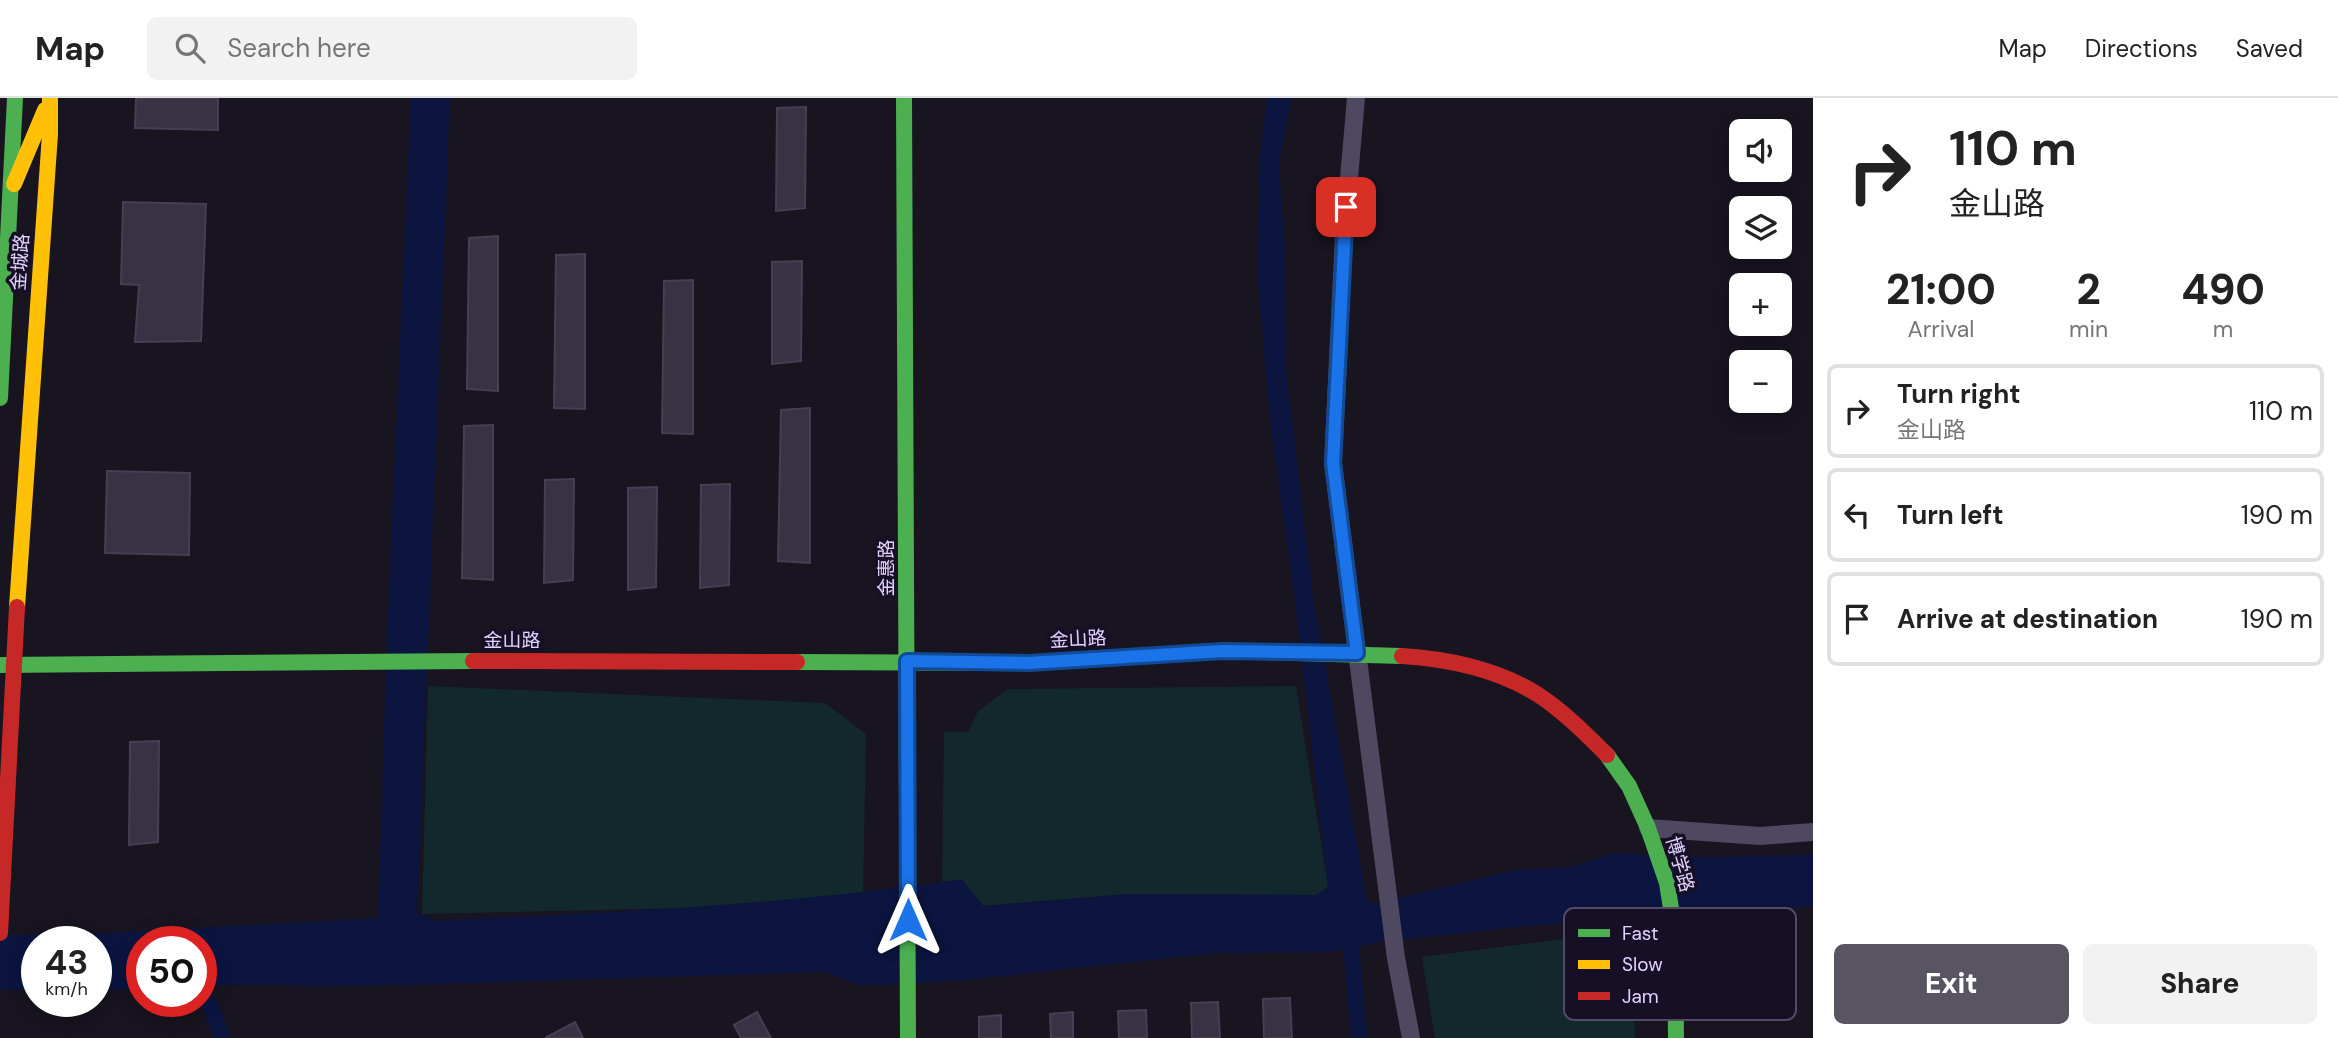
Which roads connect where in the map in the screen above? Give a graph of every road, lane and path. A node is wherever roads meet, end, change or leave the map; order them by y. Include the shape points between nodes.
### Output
1 (15, 98) edge
2 (50, 98) edge
3 (904, 98) edge
4 (1356, 98) edge
5 (10, 192) junction
6 (0, 398) edge
7 (1351, 653) junction
8 (907, 661) junction
9 (7, 665) edge
10 (1813, 832) edge
11 (1651, 835) junction
12 (1671, 908) edge
13 (0, 930) edge
14 (1676, 1020) edge
15 (908, 1038) edge
16 (1411, 1038) edge
17 (1676, 1038) edge

1 - 5 main road, 金城路
2 - 5 main road
2 - 9 main road, 金城路 via 21,536
3 - 8 main road, 金惠路
4 - 7 street via 1333,463
5 - 6 main road, 金城路
7 - 8 main road, 金山路 via 1223,651 1028,663
7 - 11 main road, 金山路 via 1430,658 1477,668 1537,694 1606,754 1629,786
7 - 16 street
8 - 9 main road, 金山路
8 - 15 main road, 金惠路
9 - 13 main road, 金城路
10 - 11 street
11 - 12 main road, 博学路
14 - 17 main road, 博学路

